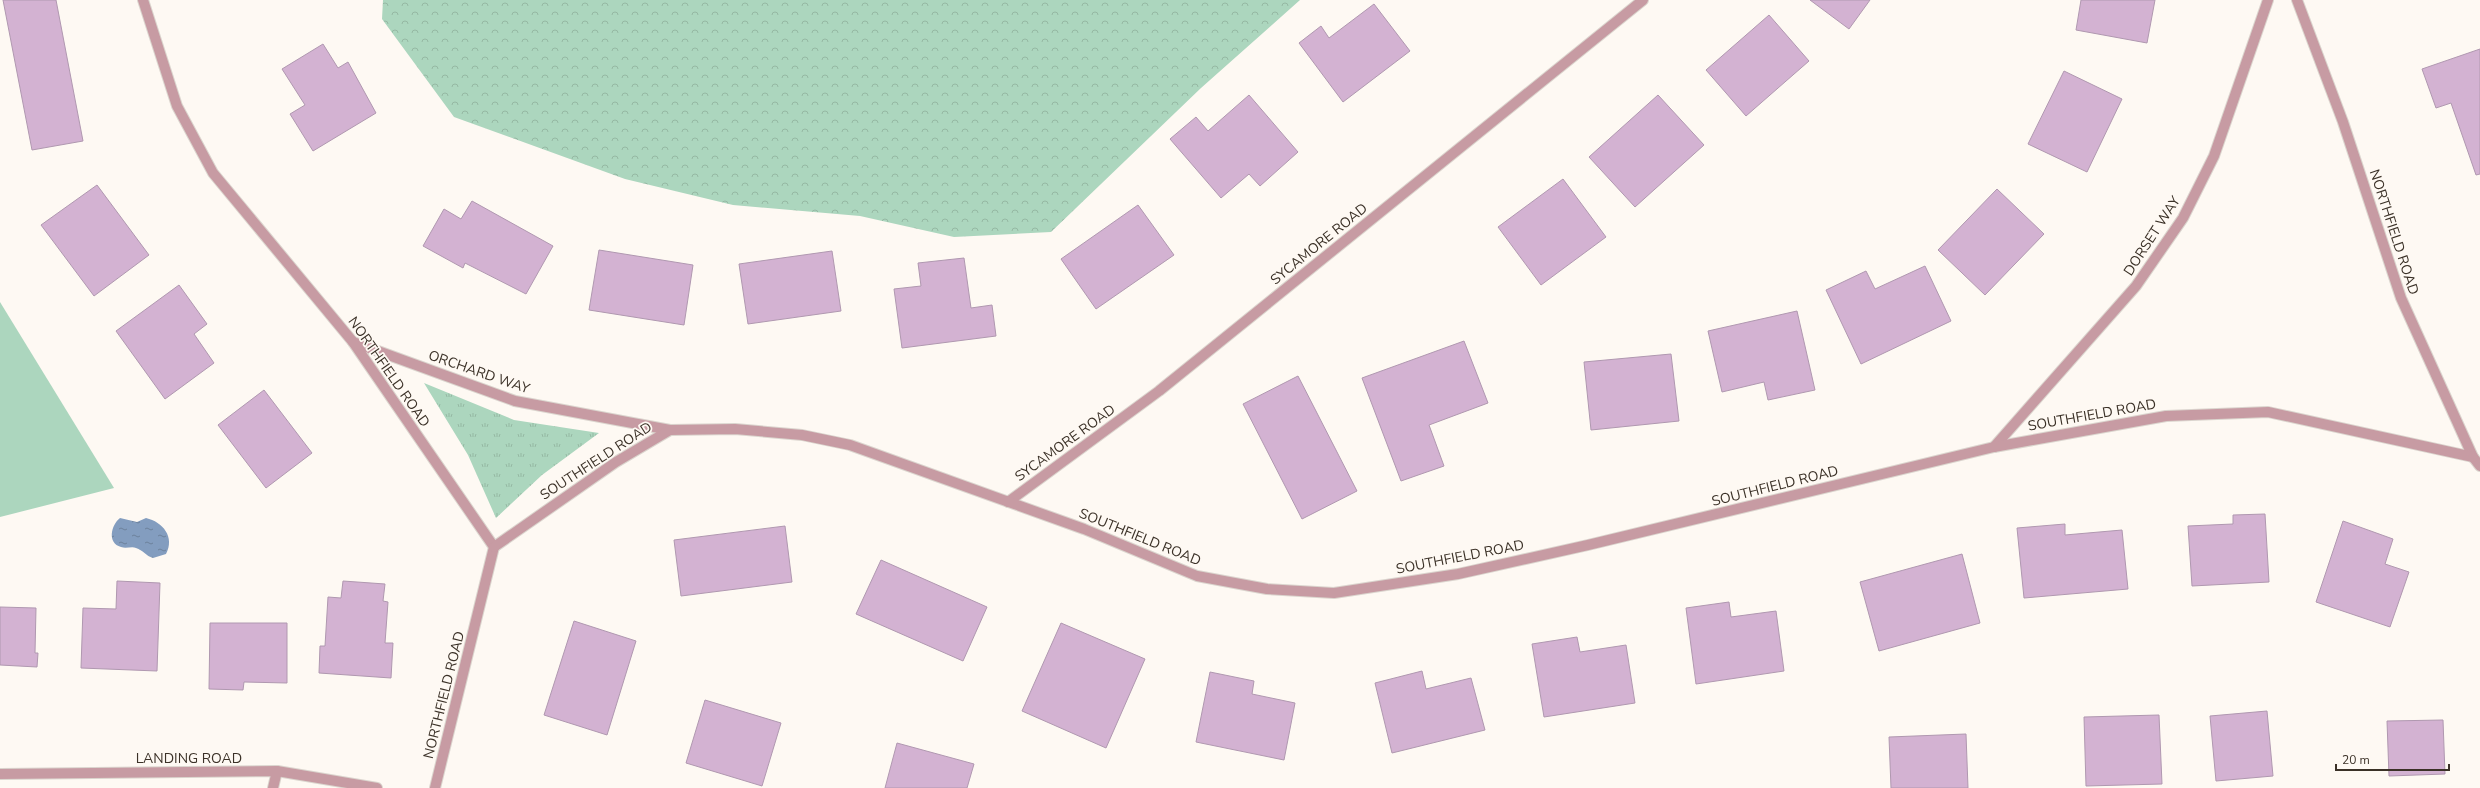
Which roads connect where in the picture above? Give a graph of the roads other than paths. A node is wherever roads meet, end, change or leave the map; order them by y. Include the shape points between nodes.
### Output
1 (143, 0) edge
2 (1643, 0) edge
3 (2268, 0) edge
4 (2298, 0) edge
5 (353, 342) junction
6 (670, 430) junction
7 (1994, 447) junction
8 (2473, 457) junction
9 (2480, 466) edge
10 (1008, 502) junction
11 (494, 547) junction
12 (277, 771) junction
13 (0, 774) edge
14 (273, 788) edge
15 (377, 788) edge
16 (435, 788) edge

1 - 5 street, NORTHFIELD ROAD via 177,106 213,174
2 - 10 street, SYCAMORE ROAD via 1159,391
3 - 7 street, DORSET WAY via 2214,156 2183,218 2136,286
4 - 8 street, NORTHFIELD ROAD via 2343,122 2401,298
5 - 6 street, ORCHARD WAY via 515,401
5 - 11 street, NORTHFIELD ROAD
6 - 10 street, SOUTHFIELD ROAD via 736,429 802,435 850,445
6 - 11 street, SOUTHFIELD ROAD via 616,462
7 - 8 street, SOUTHFIELD ROAD via 2166,416 2268,412
7 - 10 street, SOUTHFIELD ROAD via 1588,546 1458,574 1334,593 1267,589 1197,576 1084,529
8 - 9 street, NORTHFIELD ROAD
11 - 16 street, NORTHFIELD ROAD
12 - 13 street, LANDING ROAD
12 - 14 street
12 - 15 street, LANDING ROAD

